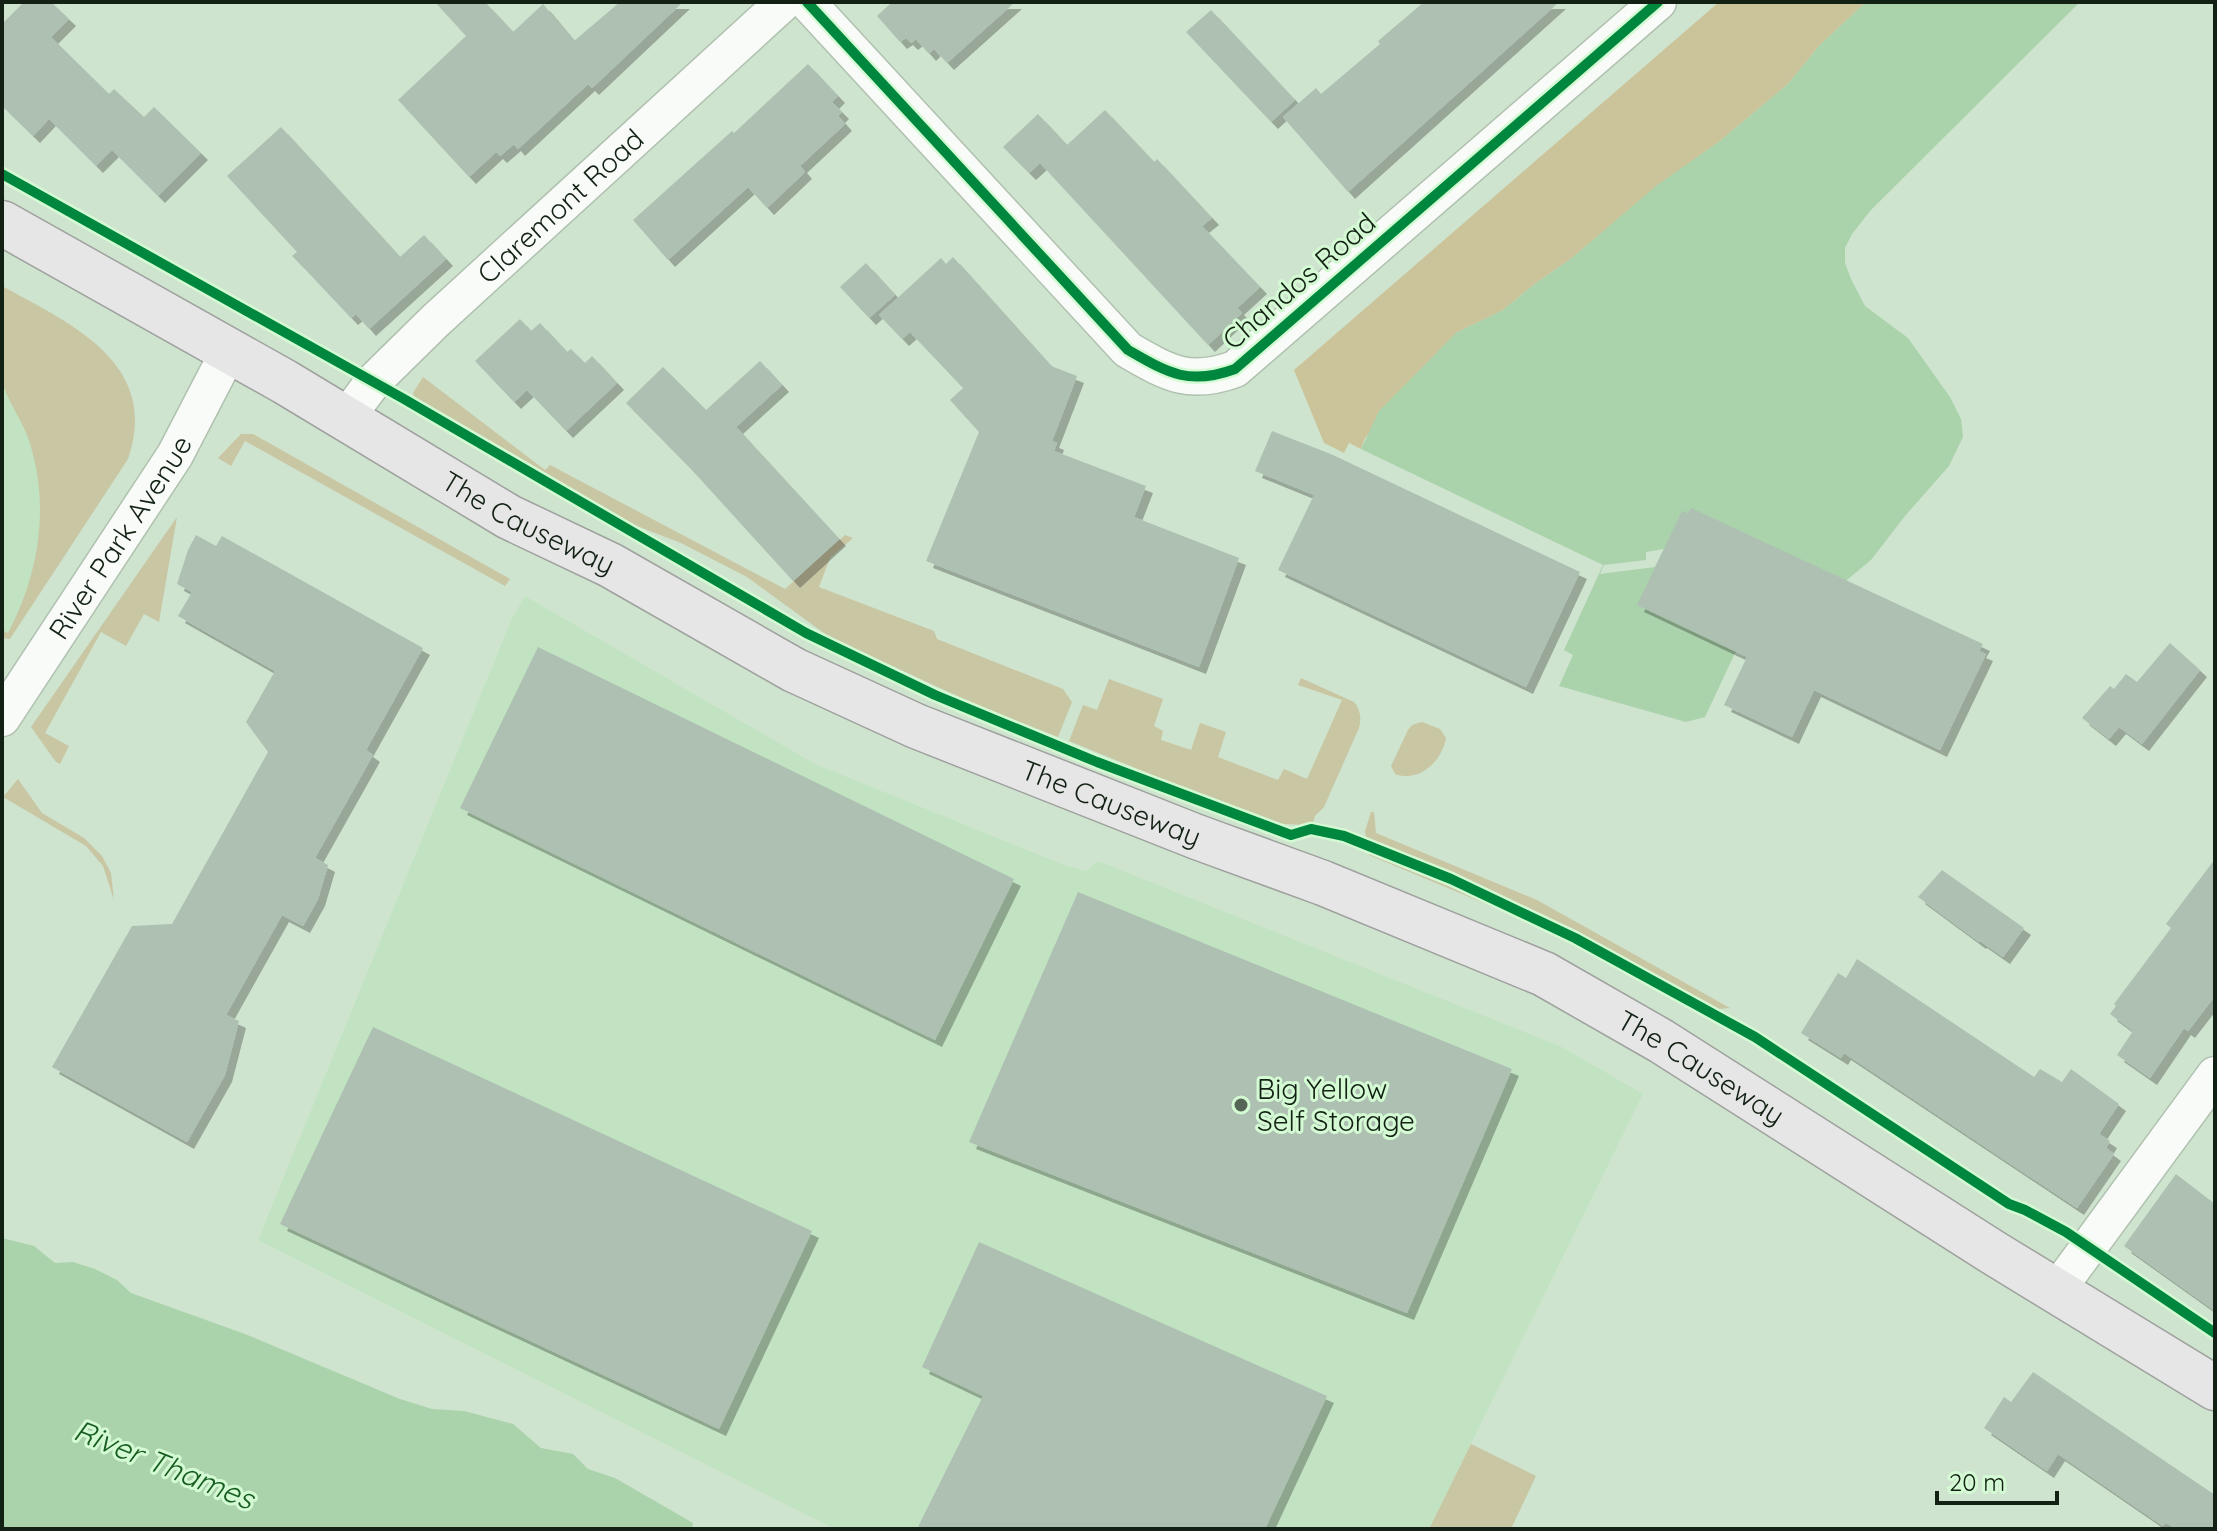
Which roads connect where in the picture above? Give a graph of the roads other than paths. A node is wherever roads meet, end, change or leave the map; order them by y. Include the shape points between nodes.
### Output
1 (784, 2) edge
2 (807, 2) edge
3 (1658, 2) edge
4 (2, 223) edge
5 (229, 351) junction
6 (346, 418) junction
7 (2, 718) edge
8 (2215, 1075) edge
9 (2057, 1290) junction
10 (2215, 1388) edge

1 - 6 street, Claremont Road via 435,321 373,382
2 - 3 street, Chandos Road via 1128,350 1165,372 1191,378 1235,369
4 - 5 main road, The Causeway
5 - 6 main road, The Causeway
5 - 7 street, River Park Avenue via 175,455
6 - 9 main road, The Causeway via 509,517 610,565 808,676 916,726 1544,974 1661,1041
8 - 9 street
9 - 10 main road, The Causeway

